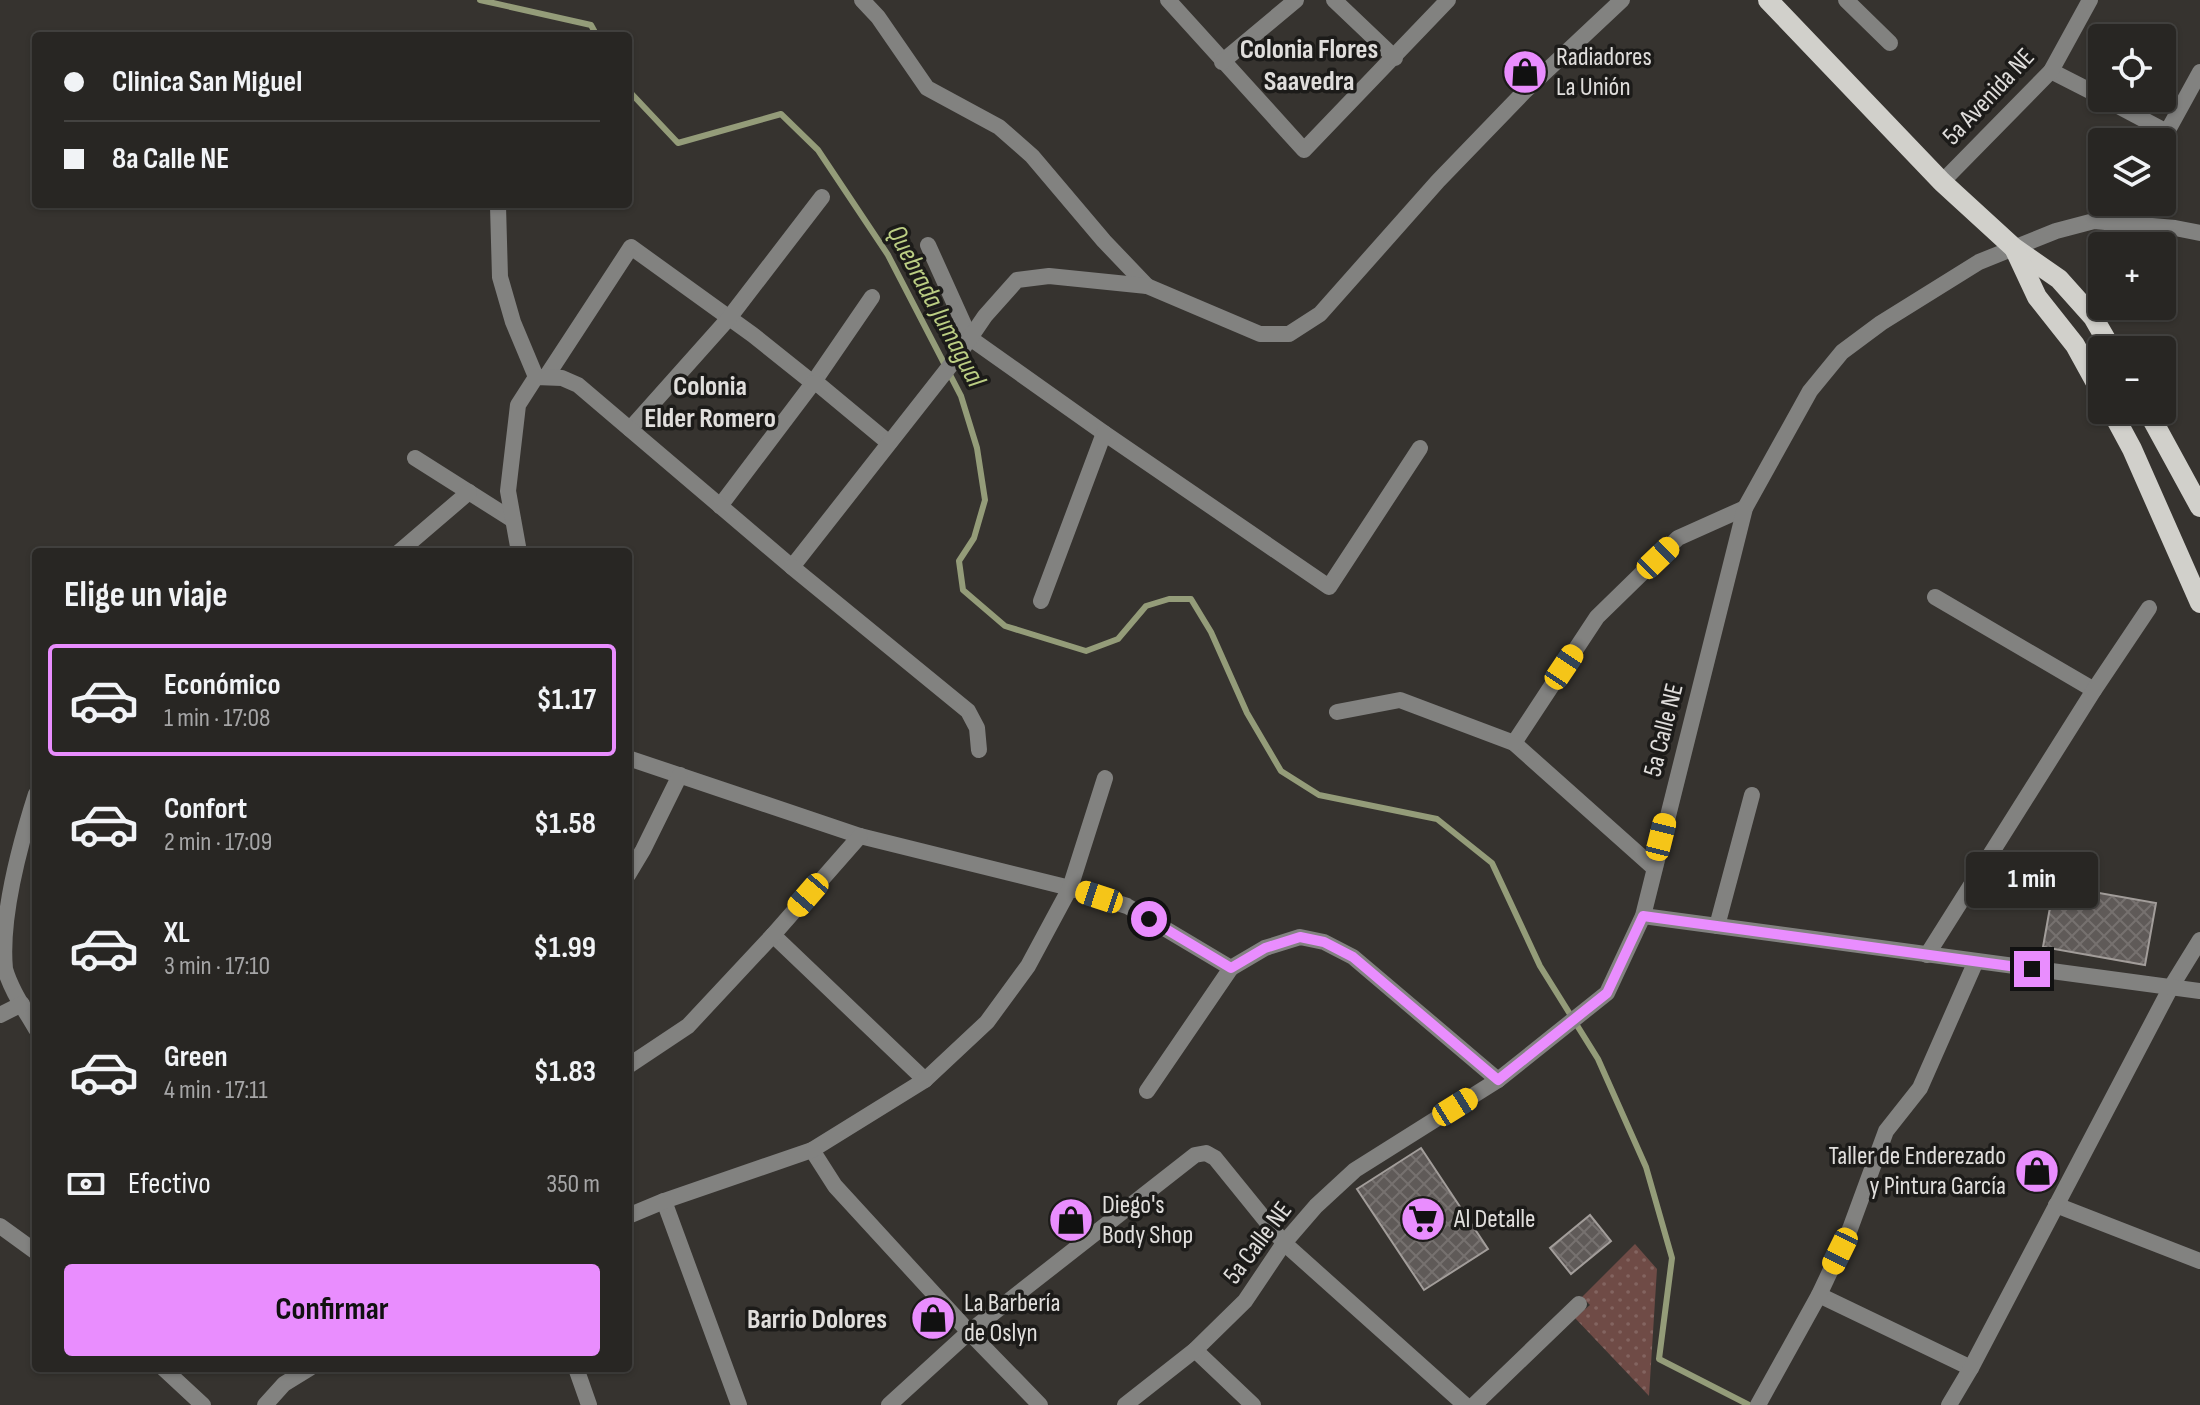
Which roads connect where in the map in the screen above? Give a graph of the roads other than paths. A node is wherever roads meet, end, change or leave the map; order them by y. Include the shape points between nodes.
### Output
1 (862, 0) edge
2 (1168, 0) edge
3 (1296, 0) edge
4 (1334, 0) edge
5 (1448, 0) edge
6 (1622, 0) edge
7 (1768, 0) edge
8 (1846, 0) edge
9 (2090, 0) edge
10 (1890, 43) dead end
11 (1395, 58) junction
12 (1222, 62) junction
13 (2051, 71) junction
14 (2200, 72) edge
15 (2088, 90) edge
16 (2129, 112) edge
17 (1942, 182) junction
18 (822, 197) dead end
19 (498, 208) edge
20 (2200, 233) edge
21 (928, 245) dead end
22 (2013, 247) junction
23 (1147, 286) junction
24 (872, 297) dead end
25 (729, 318) junction
26 (2104, 336) edge
27 (970, 338) junction
28 (2088, 369) edge
29 (541, 377) junction
30 (813, 383) junction
31 (2119, 424) edge
32 (2155, 424) edge
33 (630, 429) junction
34 (1104, 433) junction
35 (889, 443) junction
36 (1420, 448) dead end
37 (415, 458) dead end
38 (469, 492) junction
39 (720, 506) junction
40 (2200, 507) edge
41 (1745, 508) junction
42 (513, 520) junction
43 (404, 548) edge
44 (518, 548) edge
45 (792, 567) junction
46 (1935, 597) dead end
47 (1041, 601) dead end
48 (2200, 603) edge
49 (2149, 608) dead end
50 (2094, 690) junction
51 (1337, 712) dead end
52 (1514, 743) junction
53 (979, 750) dead end
54 (632, 759) edge
55 (680, 775) junction
56 (1105, 778) dead end
57 (1752, 795) dead end
58 (32, 806) edge
59 (860, 836) junction
60 (1653, 867) junction
61 (632, 868) edge
62 (1070, 888) junction
63 (1643, 916) junction
64 (1717, 926) junction
65 (773, 935) junction
66 (2200, 940) edge
67 (1927, 955) junction
68 (1976, 961) junction
69 (1231, 968) junction
70 (2171, 987) junction
71 (2200, 991) edge
72 (22, 1004) junction
73 (0, 1015) edge
74 (32, 1022) edge
75 (632, 1063) edge
76 (925, 1080) junction
77 (1498, 1080) junction
78 (1147, 1091) dead end
79 (812, 1150) junction
80 (664, 1201) junction
81 (2056, 1205) junction
82 (632, 1214) edge
83 (0, 1226) edge
84 (1284, 1243) junction
85 (32, 1247) edge
86 (2200, 1261) edge
87 (1819, 1295) junction
88 (1579, 1304) dead end
89 (969, 1332) junction
90 (1195, 1350) junction
91 (1971, 1368) junction
92 (167, 1372) edge
93 (304, 1372) edge
94 (577, 1372) edge
95 (1760, 1401) edge
96 (203, 1405) edge
97 (265, 1405) edge
98 (589, 1405) edge
99 (739, 1405) edge
100 (889, 1405) edge
101 (1040, 1405) edge
102 (1125, 1405) edge
103 (1253, 1405) edge
104 (1465, 1405) edge
105 (1474, 1405) edge
106 (1949, 1405) edge

1 - 23 street via 927,88 999,127 1032,156
2 - 12 street
3 - 12 street
4 - 11 street
5 - 11 street
6 - 23 street via 1438,181 1320,314 1289,334 1260,334
7 - 17 main road
8 - 10 street
9 - 13 street, 5a Avenida NE
11 - 12 street via 1304,150
13 - 15 street
13 - 17 street, 5a Avenida NE
14 - 16 street via 2167,132
17 - 22 main road
18 - 25 street
19 - 29 street via 500,277 513,322
20 - 22 street, 5a Calle NE via 2094,221
21 - 27 street
22 - 26 main road via 2059,279
22 - 28 main road via 2037,297
22 - 41 street, 5a Calle NE via 1979,262 1842,352 1810,391
23 - 27 street via 1049,276 1017,280
24 - 30 street
25 - 29 street via 631,247
25 - 30 street
25 - 33 street
27 - 34 street
27 - 35 street
29 - 33 street via 578,385
29 - 42 street via 518,405 508,491
30 - 35 street
30 - 39 street
31 - 48 main road
32 - 40 main road
33 - 39 street
34 - 36 street via 1329,587
34 - 47 street
35 - 45 street
37 - 38 street
38 - 42 street
38 - 43 street
39 - 45 street
41 - 52 street via 1678,538 1597,617
41 - 60 street, 5a Calle NE
42 - 44 street
45 - 53 street via 968,711 977,728
46 - 50 street
49 - 50 street
50 - 67 street
51 - 52 street via 1400,700
52 - 60 street
54 - 55 street
55 - 59 street
55 - 61 street
56 - 62 street
57 - 64 street
58 - 72 street via 7,884 1,941 5,969
59 - 62 street
59 - 65 street
60 - 63 street, 5a Calle NE
62 - 69 street via 1127,906
62 - 76 street via 1028,966 987,1022
63 - 64 street
63 - 77 street, 5a Calle NE via 1607,993
64 - 67 street
65 - 75 street via 688,1026
65 - 76 street
66 - 70 street
67 - 68 street
68 - 70 street
68 - 87 street via 1920,1088 1886,1131
69 - 77 street via 1265,948 1300,937 1324,942 1353,957
69 - 78 street
70 - 71 street
70 - 81 street
72 - 73 street
72 - 74 street
76 - 79 street
77 - 84 street, 5a Calle NE via 1355,1170
79 - 80 street
79 - 89 street via 835,1186
80 - 82 street
80 - 99 street
81 - 86 street
81 - 91 street
83 - 85 street
84 - 89 street via 1215,1158 1195,1155
84 - 90 street, 5a Calle NE via 1245,1301
84 - 104 street
87 - 91 street
87 - 95 street
88 - 105 street
89 - 100 street
89 - 101 street
90 - 102 street, 5a Calle NE
90 - 103 street
91 - 106 street
92 - 96 street
93 - 97 street
94 - 98 street

